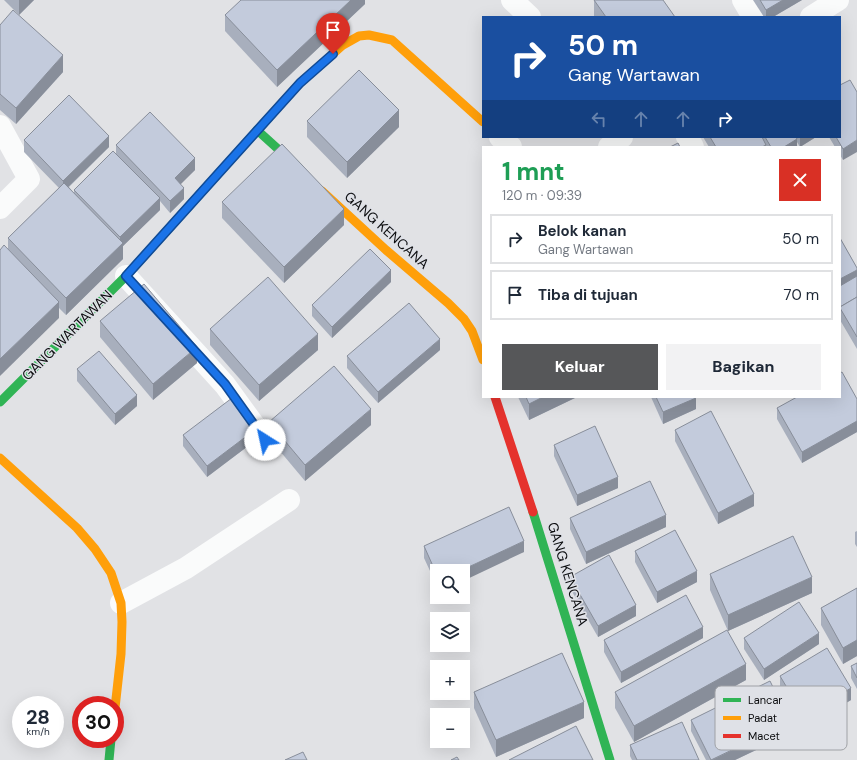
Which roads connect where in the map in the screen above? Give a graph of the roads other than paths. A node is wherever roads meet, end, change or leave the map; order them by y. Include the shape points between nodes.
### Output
1 (512, 0) edge
2 (743, 0) edge
3 (838, 0) edge
4 (529, 16) edge
5 (752, 16) edge
6 (813, 16) edge
7 (482, 121) edge
8 (0, 126) edge
9 (257, 130) junction
10 (501, 138) edge
11 (621, 138) edge
12 (510, 146) edge
13 (609, 146) edge
14 (304, 174) edge
15 (316, 184) edge
16 (0, 208) edge
17 (126, 276) junction
18 (482, 357) edge
19 (495, 398) edge
20 (0, 402) edge
21 (265, 440) dead end
22 (0, 458) edge
23 (289, 500) dead end
24 (121, 603) junction
25 (116, 696) edge
26 (110, 748) edge
27 (109, 760) edge
28 (610, 760) edge

1 - 4 street
2 - 5 street
3 - 6 street
7 - 9 street, GANG WARTAWAN via 392,40 368,35 359,36 343,45 300,83
8 - 16 street via 29,179
9 - 14 street
9 - 17 street, GANG WARTAWAN
10 - 12 street
11 - 13 street
15 - 18 street, GANG KENCANA via 386,250 459,313 472,331
17 - 20 street, GANG WARTAWAN
17 - 21 street via 225,384
19 - 28 street, GANG KENCANA via 545,548
22 - 24 street via 78,528 111,573
23 - 24 street via 186,568
24 - 25 street via 121,654
26 - 27 street

